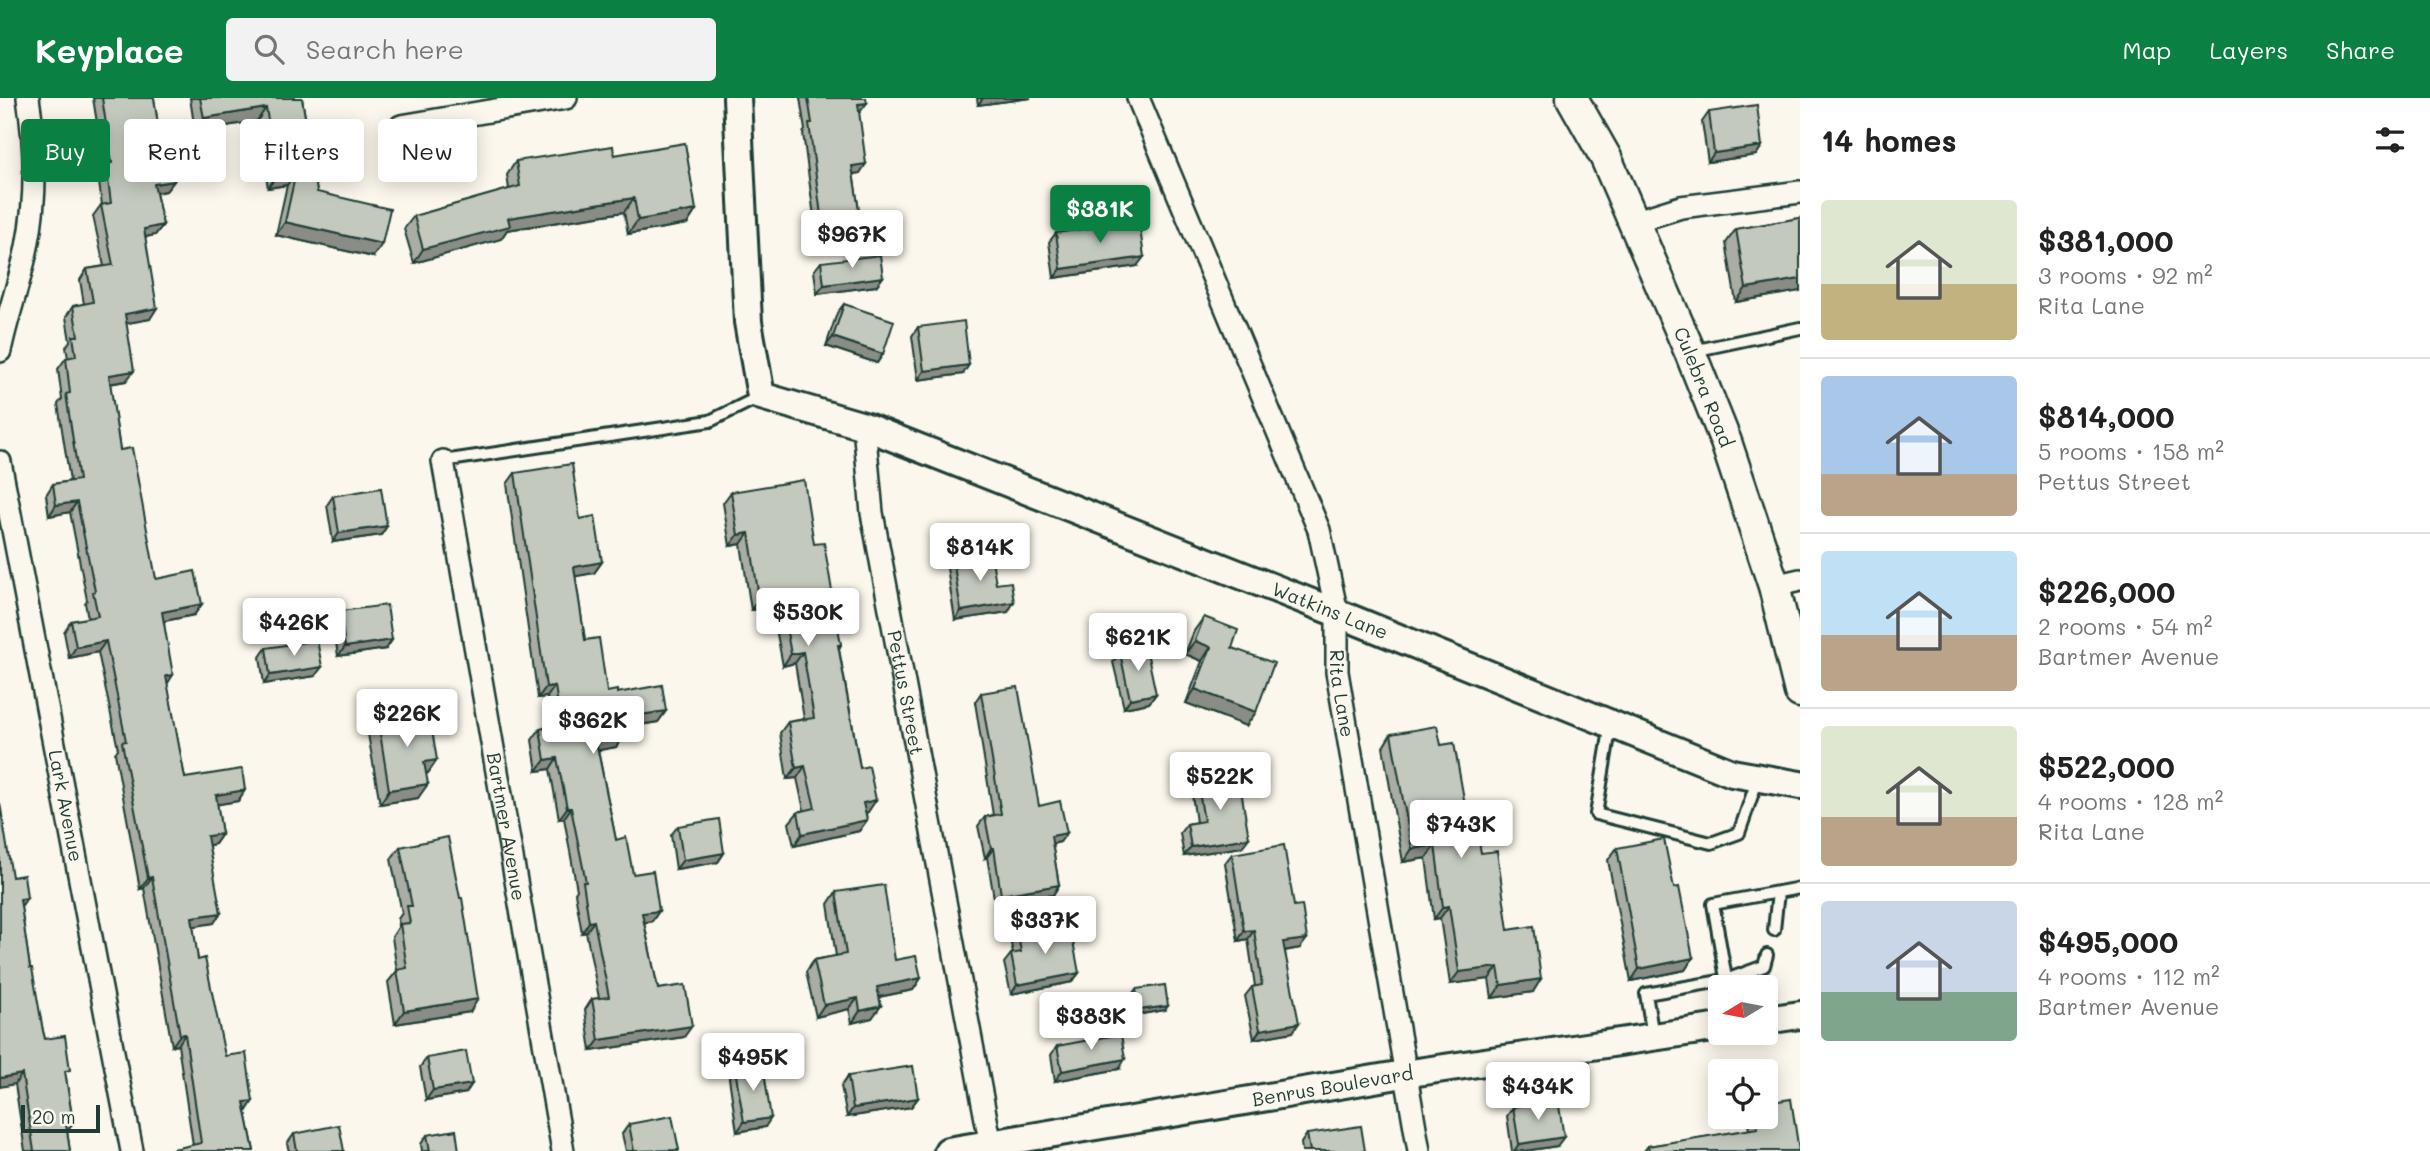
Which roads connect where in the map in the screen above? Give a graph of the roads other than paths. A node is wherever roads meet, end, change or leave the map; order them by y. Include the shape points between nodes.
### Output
1 (27, 98) edge
2 (566, 98) edge
3 (737, 98) edge
4 (1138, 98) edge
5 (1572, 98) edge
6 (447, 119) edge
7 (1800, 192) edge
8 (1633, 222) junction
9 (1800, 328) edge
10 (0, 351) edge
11 (1690, 352) junction
12 (761, 396) junction
13 (864, 426) junction
14 (443, 461) joint
15 (0, 462) edge
16 (1787, 583) edge
17 (1337, 613) junction
18 (1800, 692) edge
19 (1611, 724) junction
20 (1758, 778) junction
21 (1800, 785) edge
22 (1800, 888) edge
23 (1778, 892) junction
24 (1774, 930) dead end
25 (1767, 955) dead end
26 (1725, 975) edge
27 (1746, 975) edge
28 (1708, 987) edge
29 (1800, 1015) edge
30 (1778, 1018) edge
31 (1708, 1029) edge
32 (1654, 1037) junction
33 (1404, 1074) junction
34 (992, 1147) edge
35 (132, 1151) edge
36 (563, 1151) edge
37 (947, 1151) edge
38 (1419, 1151) edge

1 - 10 street via 33,135 33,211
2 - 6 street
3 - 12 street via 748,322
4 - 17 street, Rita Lane via 1319,530
5 - 8 main road, Culebra Road via 1606,158
7 - 8 street via 1681,207
8 - 11 main road, Culebra Road
9 - 11 lane
11 - 16 main road, Culebra Road
12 - 13 street
12 - 14 lane via 710,421
13 - 17 street, Watkins Lane
13 - 34 street, Pettus Street via 872,513
14 - 36 street, Bartmer Avenue
15 - 35 street, Lark Avenue
16 - 18 main road, Culebra Road
17 - 19 street, Watkins Lane
17 - 33 street, Rita Lane via 1337,672
19 - 20 street, Watkins Lane via 1732,773
19 - 20 lane via 1596,814 1712,843 1739,833
20 - 21 street, Watkins Lane
22 - 23 lane
23 - 24 lane
23 - 26 lane via 1713,904
25 - 27 lane via 1764,966
28 - 32 lane via 1646,995
29 - 30 street
31 - 32 street, Benrus Boulevard
32 - 33 street, Benrus Boulevard
33 - 34 street, Benrus Boulevard
33 - 38 street, Rita Lane
34 - 37 street, Benrus Boulevard

